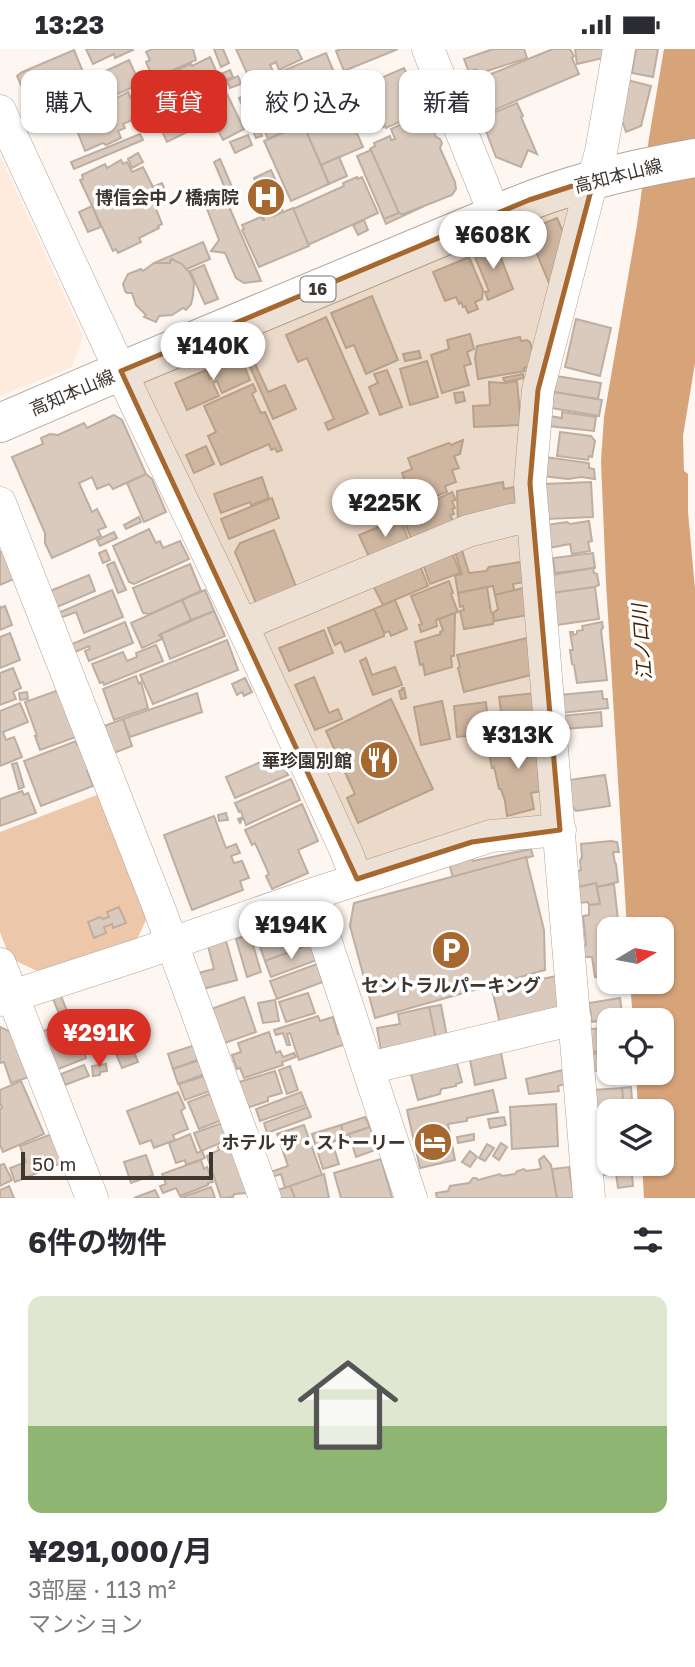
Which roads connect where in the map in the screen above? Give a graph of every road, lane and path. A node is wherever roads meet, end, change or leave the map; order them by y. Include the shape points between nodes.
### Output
1 (428, 49) edge
2 (619, 49) edge
3 (0, 111) edge
4 (695, 157) edge
5 (594, 179) junction
6 (495, 215) junction
7 (121, 371) junction
8 (0, 423) edge
9 (0, 503) edge
10 (533, 517) junction
11 (242, 625) junction
12 (560, 830) junction
13 (357, 880) junction
14 (316, 893) junction
15 (172, 943) junction
16 (0, 964) edge
17 (6, 998) edge
18 (575, 1019) junction
19 (369, 1067) junction
20 (92, 1198) edge
21 (265, 1198) edge
22 (411, 1198) edge
23 (589, 1198) edge

1 - 6 street
2 - 5 street
3 - 7 street
4 - 5 main road, 高知本山線 / 16
5 - 6 main road, 高知本山線 / 16
5 - 10 street via 538,390 530,483
6 - 7 main road, 高知本山線 / 16
7 - 8 main road, 高知本山線 / 16
7 - 11 street
9 - 15 street
10 - 11 street via 468,531
10 - 12 street
11 - 13 street
12 - 13 street via 491,836
12 - 18 street
13 - 14 street
14 - 15 street
14 - 19 street via 323,930
15 - 17 street
15 - 21 street
16 - 17 street
17 - 20 street
18 - 19 street
18 - 23 street
19 - 22 street

